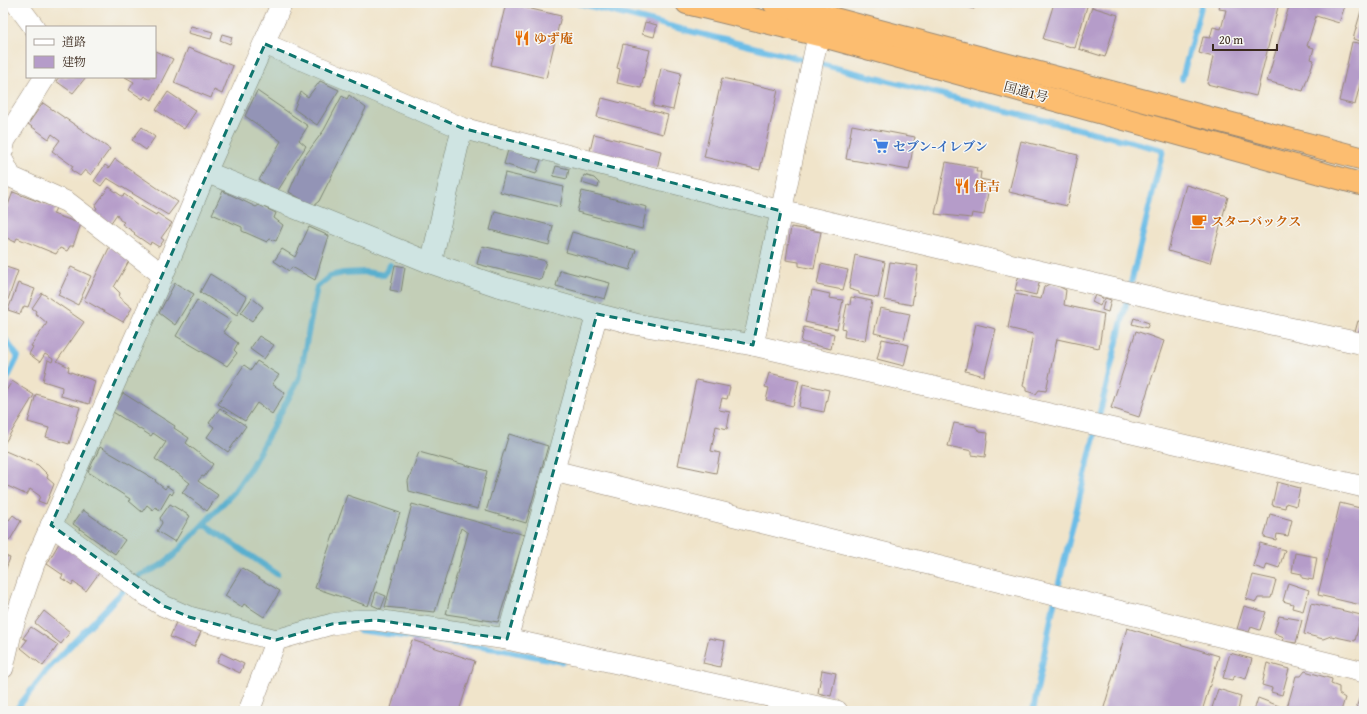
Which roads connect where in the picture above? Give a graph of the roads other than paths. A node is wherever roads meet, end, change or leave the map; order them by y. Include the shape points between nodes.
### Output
1 (16, 3) edge
2 (282, 3) edge
3 (687, 3) edge
4 (774, 3) edge
5 (822, 18) edge
6 (33, 26) edge
7 (265, 44) junction
8 (44, 78) edge
9 (462, 128) junction
10 (3, 149) edge
11 (1364, 159) edge
12 (206, 172) junction
13 (6, 177) edge
14 (1364, 185) edge
15 (781, 211) junction
16 (431, 263) junction
17 (163, 275) junction
18 (597, 314) junction
19 (753, 344) junction
20 (1364, 344) edge
21 (554, 471) junction
22 (1364, 487) edge
23 (51, 525) junction
24 (507, 639) junction
25 (276, 640) junction
26 (3, 668) edge
27 (1364, 672) edge
28 (249, 711) edge
29 (836, 711) edge

1 - 6 street
2 - 7 street
3 - 5 highway, 国道1号
4 - 5 highway, 国道1号
5 - 11 highway, 国道1号
5 - 14 highway, 国道1号
5 - 15 street
7 - 9 street
7 - 12 street
8 - 10 street via 5,140
9 - 15 street
9 - 16 street
12 - 16 street
12 - 17 street
13 - 17 street via 67,202
15 - 19 street
15 - 20 street
16 - 18 street via 498,286
17 - 23 street
18 - 19 street via 635,324
18 - 21 street
19 - 22 street
21 - 24 street
21 - 27 street
23 - 25 street via 164,606 189,617
23 - 26 street via 34,564 12,629
24 - 25 street via 376,620 358,620 332,624
24 - 29 street
25 - 28 street

